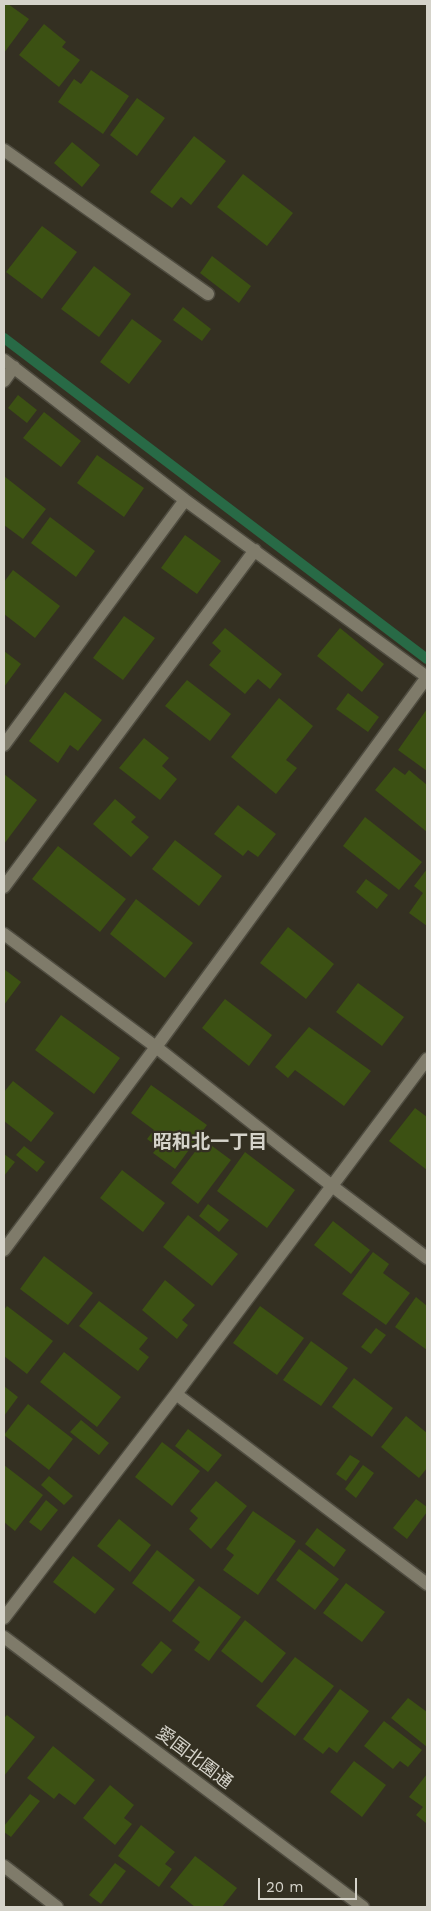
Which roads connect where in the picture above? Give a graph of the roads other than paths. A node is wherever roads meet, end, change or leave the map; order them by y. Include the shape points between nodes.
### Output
1 (4, 150) edge
2 (208, 294) dead end
3 (9, 364) edge
4 (4, 381) edge
5 (185, 500) junction
6 (255, 550) junction
7 (4, 745) edge
8 (4, 887) edge
9 (4, 934) edge
10 (156, 1047) junction
11 (427, 1059) edge
12 (332, 1186) junction
13 (4, 1250) edge
14 (427, 1258) edge
15 (176, 1394) junction
16 (427, 1584) edge
17 (4, 1618) edge
18 (4, 1638) edge
19 (4, 1866) edge
20 (57, 1907) edge
21 (363, 1907) edge

1 - 2 street
3 - 4 street
3 - 5 street
5 - 6 street
5 - 7 street
6 - 8 street
6 - 10 street via 427,678
9 - 10 street
10 - 12 street
10 - 13 street
11 - 12 street
12 - 14 street
12 - 15 street
15 - 16 street
15 - 17 street
18 - 21 street, 愛国北園通
19 - 20 street

